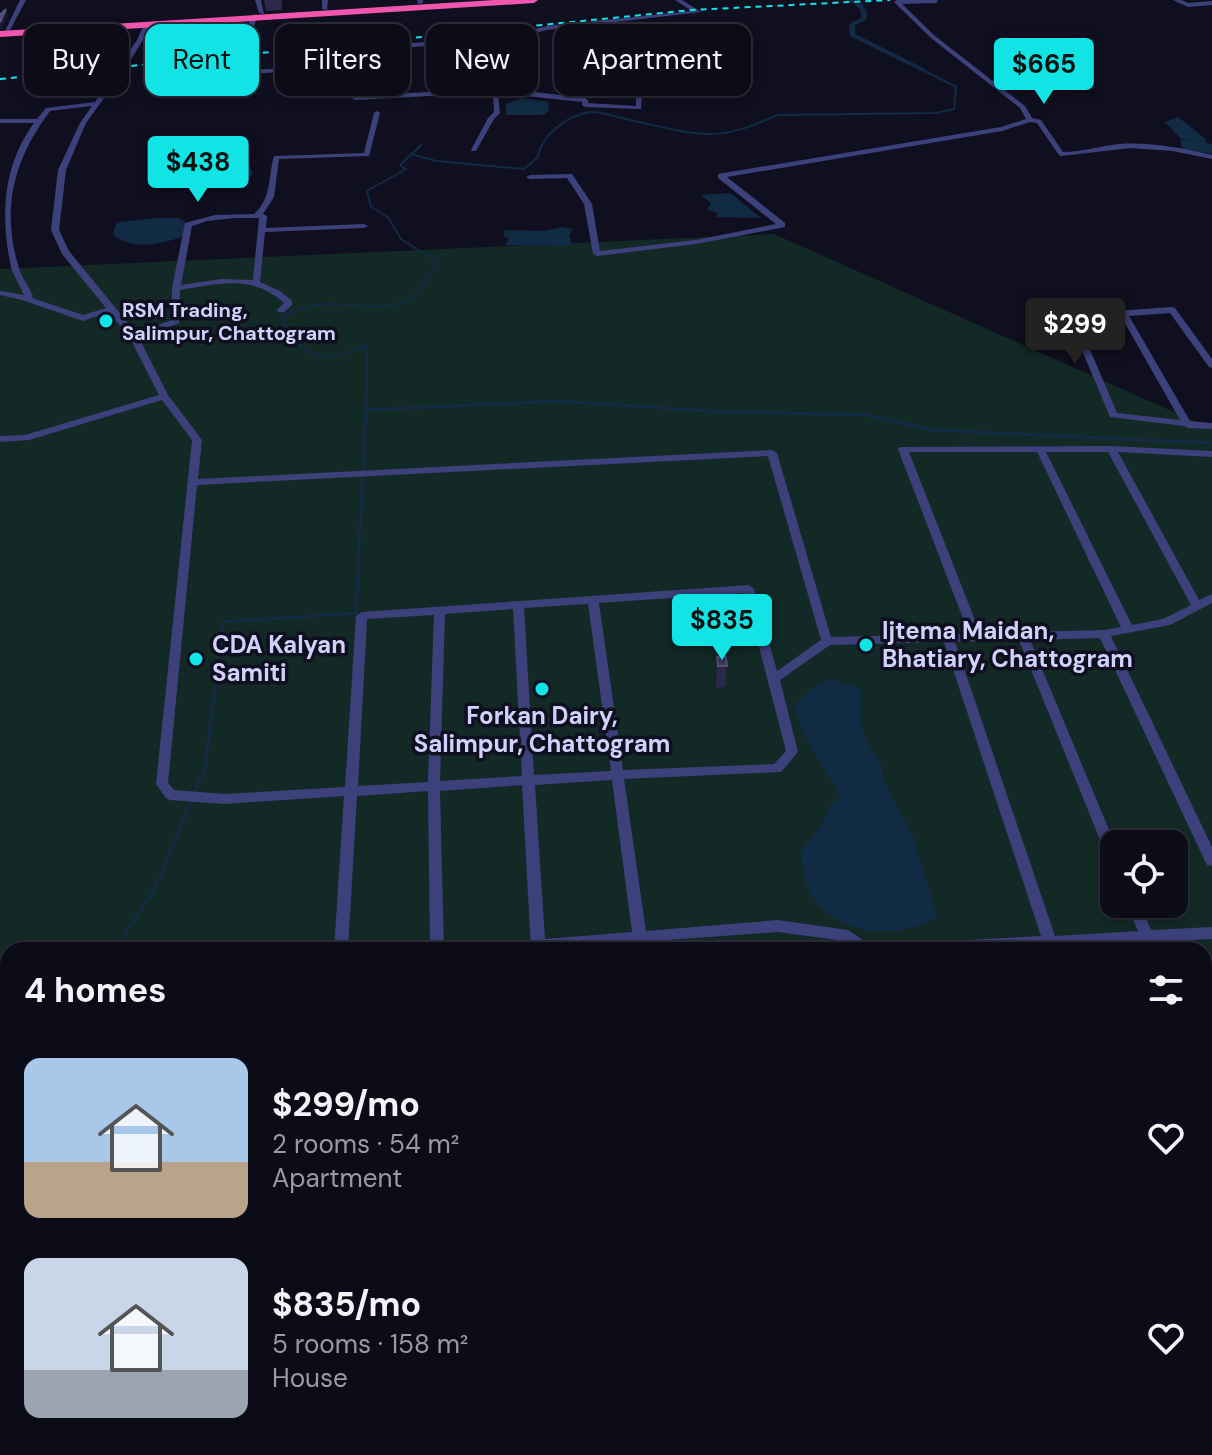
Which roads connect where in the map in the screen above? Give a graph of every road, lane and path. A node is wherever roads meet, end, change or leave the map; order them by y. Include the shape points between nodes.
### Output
1 (23, 0) edge
2 (258, 0) edge
3 (467, 0) edge
4 (498, 0) edge
5 (534, 0) edge
6 (678, 0) edge
7 (933, 0) edge
8 (1176, 0) edge
9 (420, 1) edge
10 (432, 2) junction
11 (1212, 3) edge
12 (325, 4) edge
13 (258, 15) junction
14 (147, 23) junction
15 (2, 31) edge
16 (410, 45) edge
17 (275, 71) edge
18 (352, 96) edge
19 (392, 96) edge
20 (639, 96) edge
21 (96, 104) junction
22 (377, 113) dead end
23 (1030, 120) junction
24 (0, 121) edge
25 (41, 121) junction
26 (474, 150) dead end
27 (1212, 157) edge
28 (530, 177) dead end
29 (0, 180) edge
30 (10, 180) junction
31 (4, 197) edge
32 (256, 216) junction
33 (2, 219) edge
34 (364, 226) dead end
35 (261, 230) junction
36 (5, 242) edge
37 (257, 281) junction
38 (176, 288) junction
39 (0, 293) edge
40 (24, 298) junction
41 (111, 309) junction
42 (281, 310) dead end
43 (1123, 313) junction
44 (134, 337) junction
45 (1212, 365) edge
46 (164, 396) junction
47 (1188, 425) junction
48 (1212, 426) edge
49 (0, 439) edge
50 (1111, 449) junction
51 (1041, 451) junction
52 (1212, 454) edge
53 (193, 482) junction
54 (1212, 598) edge
55 (593, 600) junction
56 (518, 605) junction
57 (1197, 606) junction
58 (440, 611) junction
59 (1128, 629) junction
60 (1104, 634) junction
61 (1023, 636) junction
62 (976, 637) junction
63 (948, 638) junction
64 (827, 641) junction
65 (774, 679) junction
66 (616, 775) junction
67 (529, 781) junction
68 (434, 787) junction
69 (352, 793) junction
70 (1103, 830) edge
71 (1212, 861) edge
72 (1139, 918) edge
73 (1212, 933) edge
74 (640, 937) junction
75 (1147, 937) junction
76 (342, 942) edge
77 (437, 942) edge
78 (538, 942) edge
79 (589, 942) edge
80 (856, 942) edge
81 (1050, 942) joint

1 - 15 street
2 - 13 street
3 - 10 highway
4 - 10 highway
5 - 13 highway
6 - 16 street via 698,12
7 - 23 street via 897,2 1023,107
8 - 11 street via 1192,6
9 - 10 highway
9 - 12 highway
12 - 13 highway
13 - 14 highway
13 - 15 highway
13 - 17 street via 245,48 248,72
14 - 15 highway
14 - 21 street
18 - 19 street
20 - 26 street via 639,108 495,91 497,113
21 - 25 street via 53,106
21 - 41 street via 62,170 55,230 65,252
22 - 32 street via 367,155 276,157 274,189 265,210
23 - 27 street via 1039,121 1061,154 1158,148
23 - 28 street via 721,176 782,225 597,254 588,204 569,176
24 - 25 street
25 - 30 street via 28,136
29 - 30 street
30 - 31 street
31 - 33 street
32 - 35 street via 263,216
32 - 38 street via 217,217 188,225
33 - 36 street
34 - 35 street
35 - 37 street
36 - 40 street via 29,296
37 - 38 street
37 - 42 street via 289,303
38 - 44 street via 176,321
39 - 40 street
40 - 41 street via 83,318
41 - 44 street
43 - 45 street via 1172,310
43 - 47 street
43 - 47 street via 1072,317 1113,415
44 - 46 street
46 - 49 street via 26,438
46 - 53 street via 197,440
47 - 48 street
50 - 51 street
50 - 52 street
50 - 57 street
51 - 59 street
51 - 62 street via 903,449
53 - 64 street via 772,453
53 - 69 street via 162,784 170,795 224,799
54 - 57 street
55 - 56 street
55 - 65 street via 749,589
55 - 66 street
56 - 58 street
56 - 67 street
57 - 59 street via 1166,622
58 - 68 street
58 - 69 street via 362,616
59 - 60 street
60 - 61 street
60 - 71 street
61 - 62 street
61 - 70 street
62 - 63 street
63 - 64 street
63 - 81 street
64 - 65 street
65 - 66 street via 792,752 777,769
66 - 67 street
66 - 74 street
67 - 68 street
67 - 78 street
68 - 69 street
68 - 77 street
69 - 76 street
72 - 75 street
73 - 75 street
74 - 79 street
74 - 80 street via 778,926 848,936
75 - 81 street

